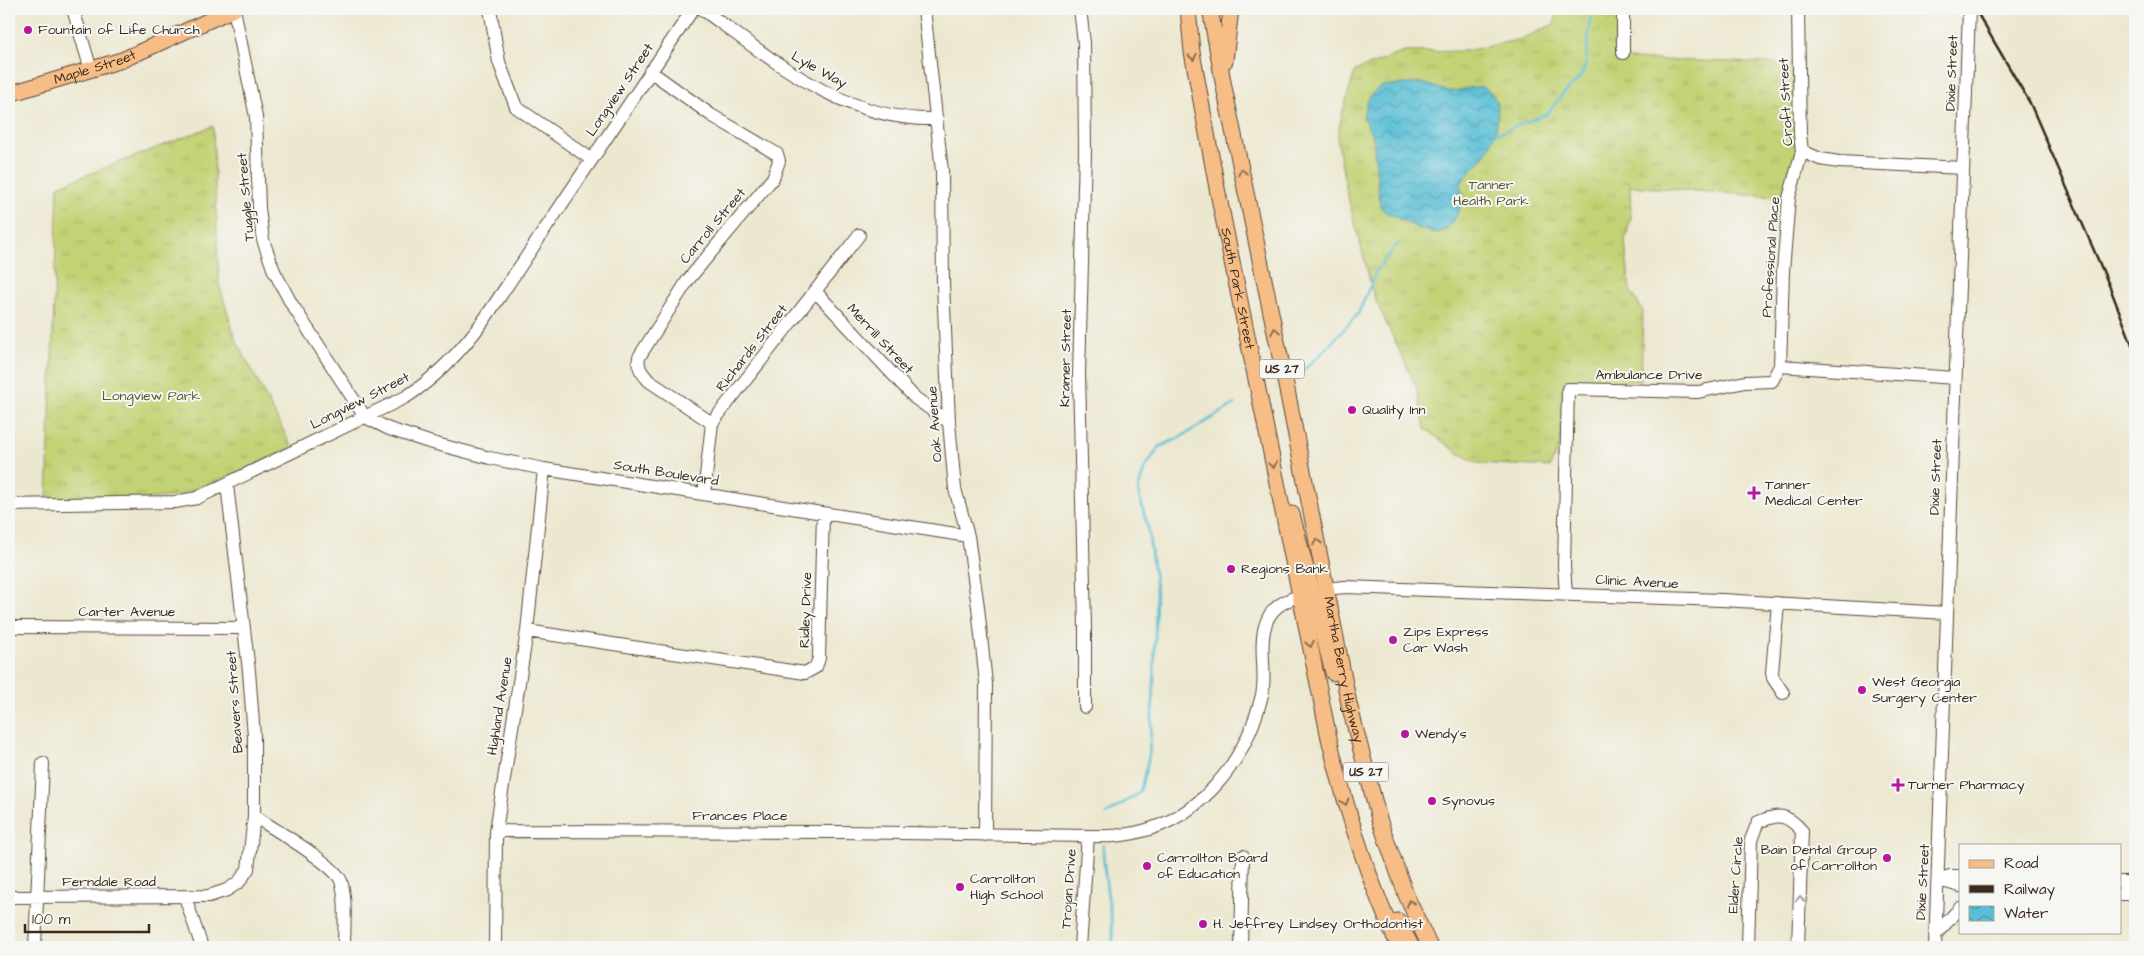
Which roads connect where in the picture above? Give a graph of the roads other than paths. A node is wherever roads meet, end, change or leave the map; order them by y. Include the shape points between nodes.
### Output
1 (73, 9) edge
2 (234, 9) edge
3 (490, 9) edge
4 (693, 9) edge
5 (702, 9) edge
6 (924, 9) edge
7 (1080, 9) edge
8 (1188, 9) edge
9 (1210, 9) edge
10 (1231, 9) edge
11 (1623, 9) edge
12 (1798, 9) edge
13 (1969, 9) edge
14 (1623, 53) dead end
15 (91, 70) junction
16 (650, 72) junction
17 (1224, 87) junction
18 (9, 94) edge
19 (937, 120) junction
20 (1802, 152) junction
21 (591, 159) junction
22 (1963, 168) junction
23 (859, 235) dead end
24 (1264, 280) junction
25 (1237, 286) junction
26 (815, 291) junction
27 (1780, 366) junction
28 (1955, 378) junction
29 (364, 417) junction
30 (949, 422) junction
31 (712, 423) junction
32 (544, 469) junction
33 (226, 485) junction
34 (704, 494) junction
35 (9, 505) edge
36 (823, 514) junction
37 (968, 536) junction
38 (1313, 593) junction
39 (1566, 594) junction
40 (1778, 603) junction
41 (1947, 613) junction
42 (9, 626) edge
43 (244, 628) junction
44 (527, 631) junction
45 (1782, 693) dead end
46 (1085, 707) dead end
47 (43, 763) dead end
48 (254, 816) junction
49 (496, 831) junction
50 (985, 835) junction
51 (1088, 836) junction
52 (1243, 856) dead end
53 (1959, 876) edge
54 (1938, 880) junction
55 (2122, 882) edge
56 (2135, 882) edge
57 (1959, 886) edge
58 (1375, 890) junction
59 (2122, 894) edge
60 (2135, 894) edge
61 (36, 896) junction
62 (209, 896) joint
63 (9, 897) edge
64 (185, 897) junction
65 (1959, 909) edge
66 (1935, 941) edge
67 (35, 947) edge
68 (202, 947) edge
69 (344, 947) edge
70 (495, 947) edge
71 (1080, 947) edge
72 (1241, 947) edge
73 (1400, 947) edge
74 (1412, 947) edge
75 (1430, 947) edge
76 (1748, 947) edge
77 (1798, 947) edge

1 - 15 street
2 - 15 main road, Maple Street via 150,48
2 - 29 street, Tuggle Street via 256,117 263,240 274,271 291,303
3 - 21 street via 499,62 516,107
4 - 16 street, Longview Street
5 - 19 street, Lyle Way via 796,76 835,97 894,116
6 - 19 street, Oak Avenue
7 - 46 street, Kramer Street via 1084,43 1085,151 1080,374
8 -> 25 main road, South Park Street / US 27 via 1192,52
9 - 17 main road, South Park Street / US 27
10 - 17 main road
11 - 14 street
12 - 20 street, Croft Street
13 - 22 street, Dixie Street
15 - 18 main road, Maple Street
16 - 21 street, Longview Street
16 - 31 street, Carroll Street via 777,154 779,162 773,178 688,280 639,357 638,365 650,381
24 -> 17 main road, South Park Street / US 27
19 - 30 street, Oak Avenue via 942,171
20 - 22 street, Croft Street via 1839,162
20 - 27 street, Professional Place via 1789,198
21 - 29 street, Longview Street via 467,344 425,384
22 - 28 street, Dixie Street
23 - 26 street, Richards Street
24 - 25 main road
38 -> 24 main road, South Park Street / US 27
25 -> 38 main road, South Park Street / US 27 via 1277,486
26 - 30 street, Merrill Street via 915,398
26 - 31 street, Richards Street
27 - 28 street
27 - 39 street, Ambulance Drive via 1772,381 1745,382 1704,391 1568,390
28 - 41 street, Dixie Street
29 - 32 street, South Boulevard via 429,442
29 - 33 street, Longview Street
30 - 37 street, Oak Avenue via 955,488
31 - 34 street
32 - 34 street, South Boulevard
32 - 44 street, Highland Avenue
33 - 35 street, Longview Street via 197,498 175,502
33 - 43 street, Beavers Street
34 - 36 street, South Boulevard
36 - 37 street, South Boulevard
36 - 44 street, Ridley Drive via 819,658 816,667 805,673
37 - 50 street, Oak Avenue via 986,684
38 - 39 street, Clinic Avenue via 1344,587
38 - 51 street, Trojan Drive via 1280,604 1271,613 1263,636 1265,677 1262,696 1242,749 1208,796 1168,822 1146,830 1123,835
38 -> 58 main road, Martha Berry Highway / US 27 via 1329,738 1352,825
75 -> 38 main road, Martha Berry Highway / US 27 via 1406,895 1379,819 1348,701
39 - 40 street, Clinic Avenue
40 - 41 street, Clinic Avenue
40 - 45 street via 1772,673
41 - 54 street, Dixie Street
42 - 43 street, Carter Avenue
43 - 48 street, Beavers Street via 254,736
44 - 49 street, Highland Avenue
47 - 61 street
48 - 62 street, Beavers Street via 248,869 240,882
48 - 69 street via 320,859 340,879
49 - 50 street, Frances Place
49 - 70 street, Highland Avenue
50 - 51 street, Frances Place
51 - 71 street, Trojan Drive
52 - 72 street
53 - 54 street
54 - 57 street
54 - 66 street, Dixie Street
55 - 56 street
58 - 73 main road, Martha Berry Highway / US 27
58 - 74 main road via 1389,903
59 - 60 street
61 - 63 street, Ferndale Road
61 - 64 street, Ferndale Road
61 - 67 street
62 - 64 street, Ferndale Road
64 - 68 street
65 - 66 street
77 -> 76 street, Elder Circle via 1802,831 1791,820 1776,815 1758,822 1751,840

